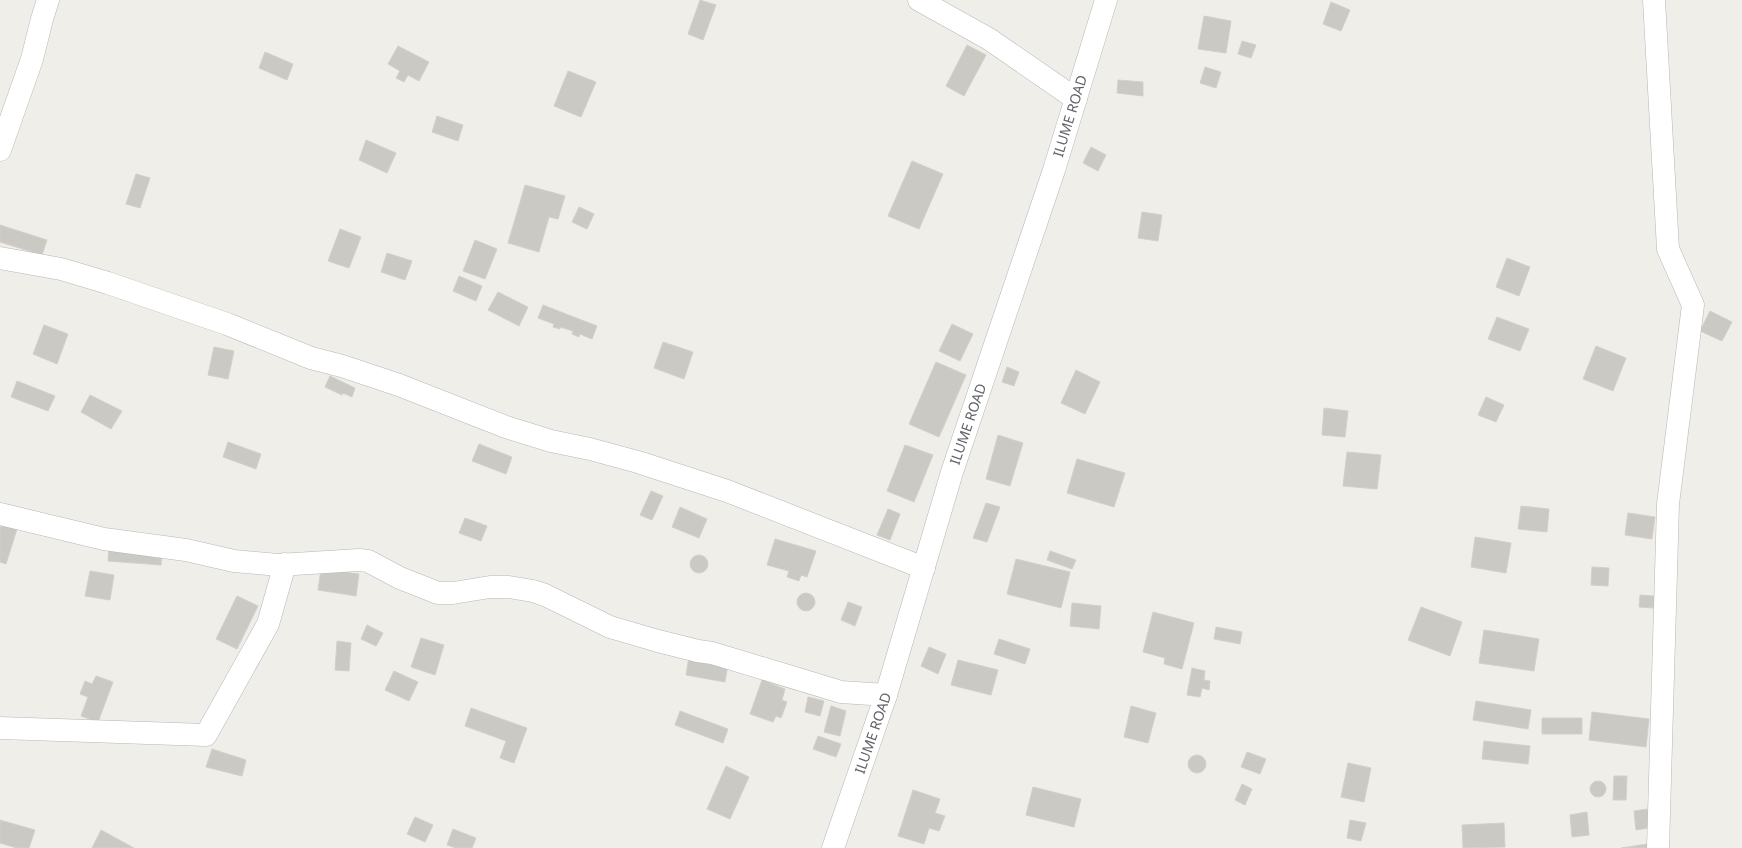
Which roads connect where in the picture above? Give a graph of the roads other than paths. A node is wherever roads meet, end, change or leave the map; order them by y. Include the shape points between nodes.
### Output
1 (48, 0) edge
2 (919, 0) edge
3 (1106, 0) edge
4 (1654, 0) edge
5 (1076, 99) junction
6 (0, 150) edge
7 (0, 258) edge
8 (0, 514) edge
9 (285, 564) junction
10 (924, 568) junction
11 (886, 695) junction
12 (0, 728) edge
13 (833, 848) edge
14 (1658, 848) edge

1 - 6 street via 32,60
2 - 5 street via 989,39
3 - 5 street, ILUME ROAD
4 - 14 street via 1668,249 1693,305 1668,504
5 - 10 street, ILUME ROAD via 952,472
7 - 10 street via 61,269 108,283 227,324 311,358 399,385 506,427 638,462 727,491
8 - 9 street via 104,539 186,550 234,561
9 - 11 street via 368,561 400,578 438,593 490,588 533,591 596,621 636,636 712,653 841,692
9 - 12 street via 268,624 206,735
10 - 11 street, ILUME ROAD
11 - 13 street, ILUME ROAD

